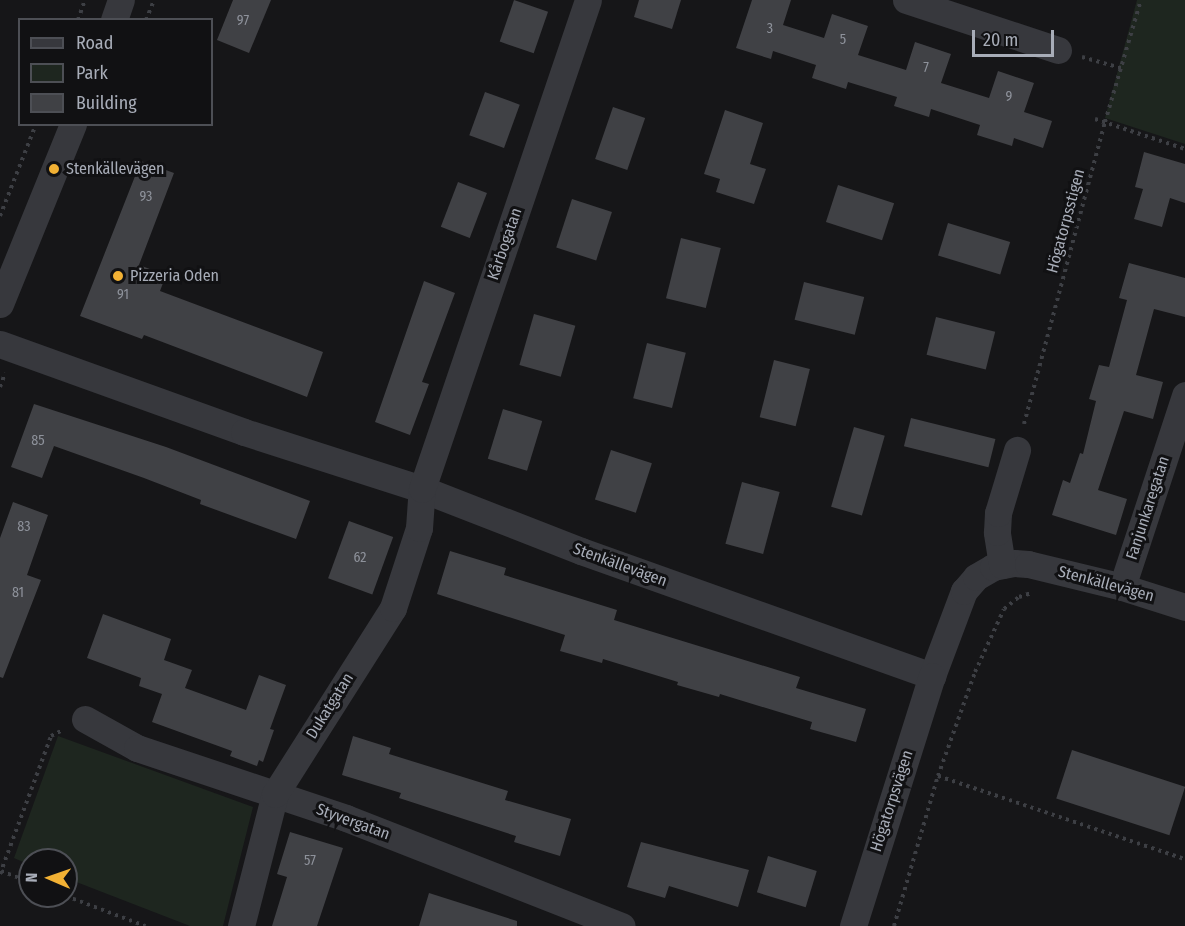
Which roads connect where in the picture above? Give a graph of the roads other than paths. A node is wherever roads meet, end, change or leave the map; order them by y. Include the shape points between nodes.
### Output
1 (121, 0) edge
2 (588, 0) edge
3 (906, 0) edge
4 (115, 18) edge
5 (1058, 50) road end
6 (72, 126) edge
7 (0, 304) edge
8 (0, 344) edge
9 (1185, 395) edge
10 (1017, 450) road end
11 (422, 489) junction
12 (1002, 565) junction
13 (1122, 587) junction
14 (1185, 607) edge
15 (932, 676) junction
16 (85, 719) road end
17 (275, 794) junction
18 (241, 926) edge
19 (622, 926) edge
20 (853, 926) edge

1 - 4 street
2 - 11 street, Kårbogatan
3 - 5 street
6 - 7 street
8 - 11 street, Stenkällevägen via 244,432
9 - 13 street, Fanjunkaregatan
10 - 12 street via 998,513
11 - 15 street, Stenkällevägen via 592,555
11 - 17 street, Dukatgatan via 419,528 393,608
12 - 13 street, Stenkällevägen via 1028,564
12 - 15 street, Stenkällevägen via 975,577 964,591
13 - 14 street, Stenkällevägen
15 - 20 street, Högatorpsvägen
16 - 17 street, Styvergatan via 137,748
17 - 18 street, Dukatgatan
17 - 19 street, Styvergatan

